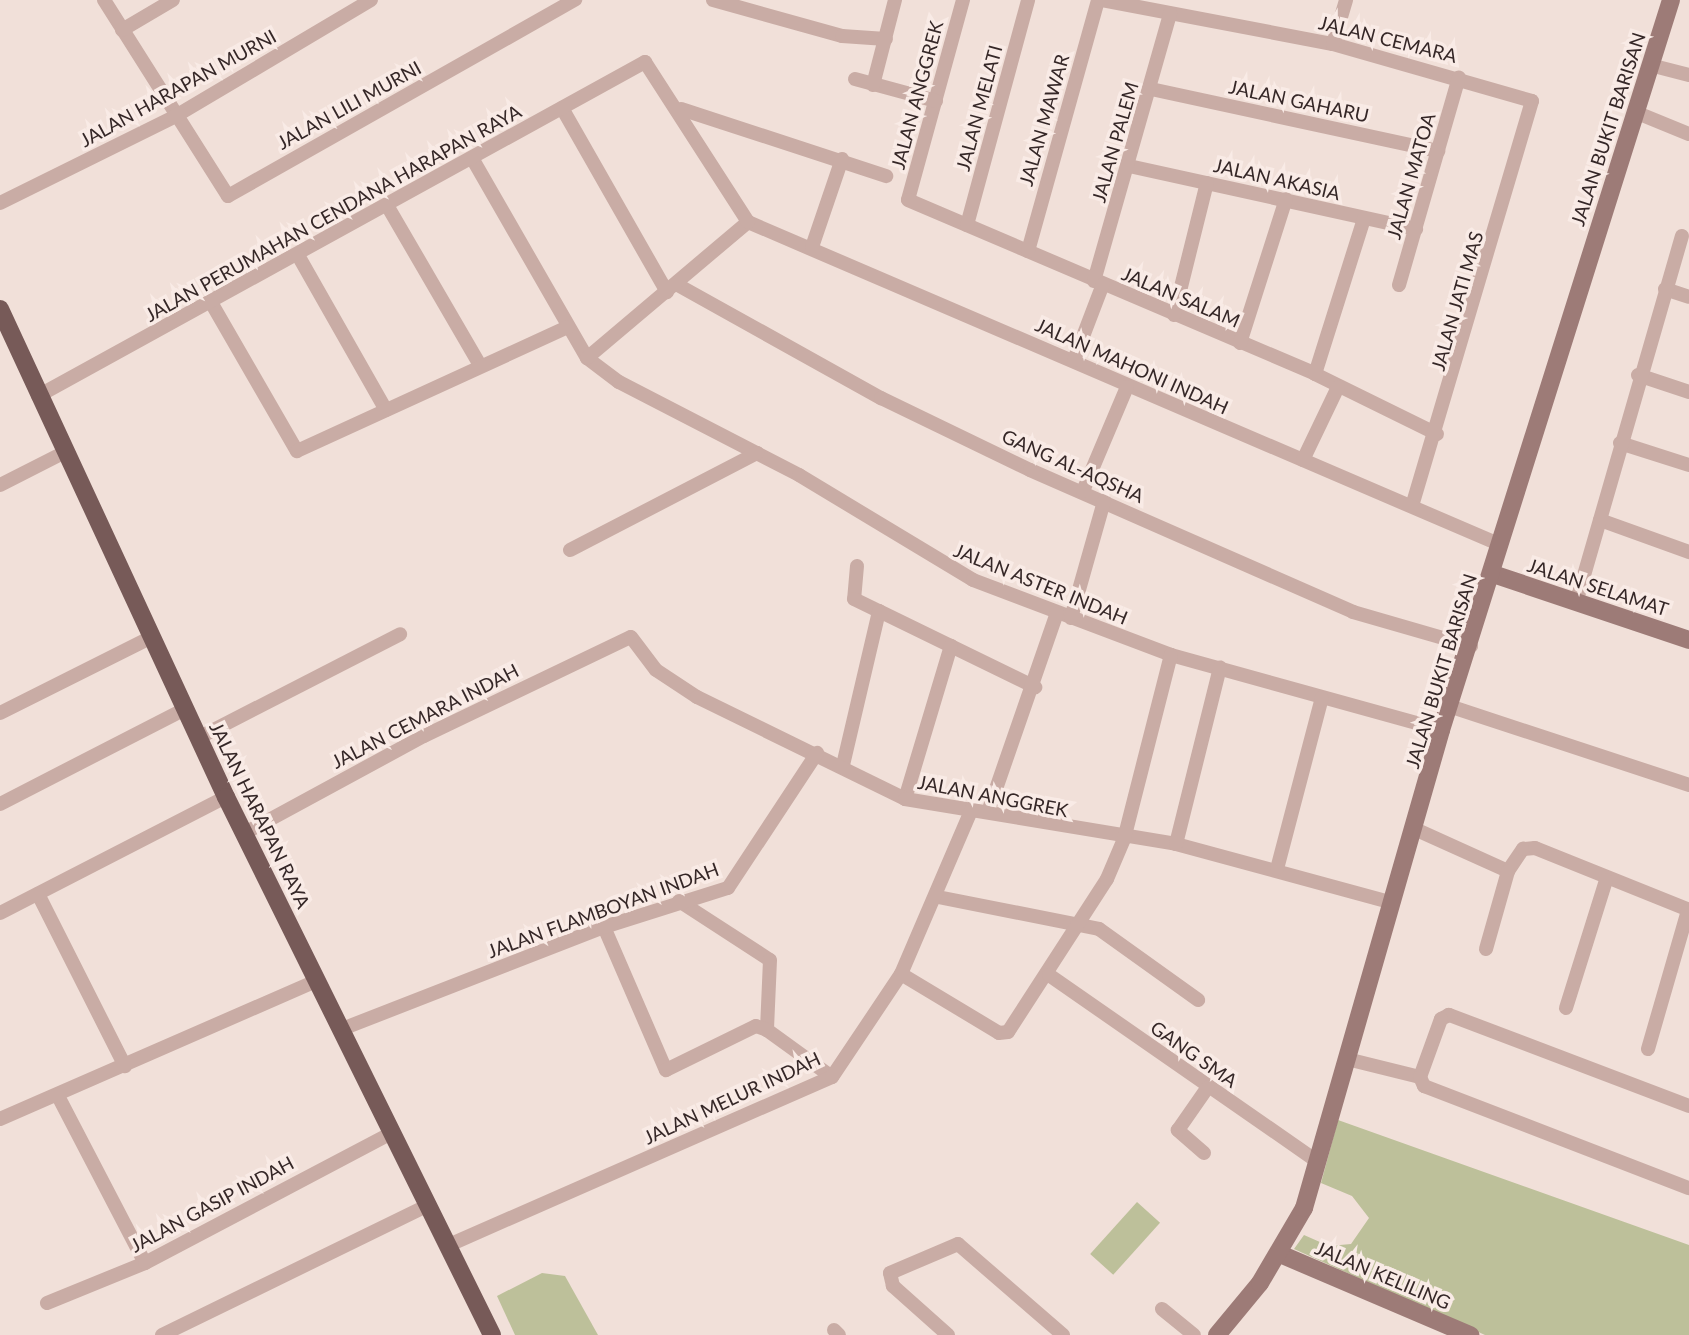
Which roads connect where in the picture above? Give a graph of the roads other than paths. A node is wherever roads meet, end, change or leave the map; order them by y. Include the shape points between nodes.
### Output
1 (104, 0) edge
2 (173, 0) edge
3 (372, 0) edge
4 (575, 0) edge
5 (713, 0) edge
6 (895, 0) edge
7 (963, 0) edge
8 (1028, 0) edge
9 (1100, 0) edge
10 (1346, 0) edge
11 (1671, 0) edge
12 (1170, 14) junction
13 (122, 30) junction
14 (886, 39) junction
15 (1333, 44) junction
16 (1650, 65) junction
17 (1689, 75) edge
18 (1459, 77) junction
19 (855, 79) dead end
20 (873, 85) junction
21 (1151, 89) junction
22 (936, 101) junction
23 (1534, 106) joint
24 (562, 108) junction
25 (681, 109) junction
26 (1635, 112) junction
27 (174, 117) junction
28 (1689, 134) edge
29 (1438, 151) junction
30 (472, 158) junction
31 (842, 159) junction
32 (1129, 166) junction
33 (886, 176) dead end
34 (1208, 183) junction
35 (1286, 199) junction
36 (908, 200) joint
37 (0, 203) edge
38 (388, 207) junction
39 (1364, 219) junction
40 (748, 222) junction
41 (967, 225) junction
42 (1416, 229) junction
43 (1682, 236) dead end
44 (812, 247) junction
45 (1028, 251) junction
46 (299, 257) junction
47 (1099, 283) junction
48 (1399, 285) dead end
49 (672, 288) junction
50 (1665, 289) junction
51 (1689, 297) edge
52 (212, 304) junction
53 (0, 309) edge
54 (1174, 315) junction
55 (568, 327) junction
56 (1240, 343) junction
57 (587, 358) junction
58 (1074, 360) junction
59 (480, 365) junction
60 (1315, 374) junction
61 (1638, 375) junction
62 (1127, 387) junction
63 (1338, 387) junction
64 (1689, 392) edge
65 (38, 396) junction
66 (386, 410) junction
67 (1437, 434) junction
68 (1620, 443) junction
69 (63, 453) junction
70 (757, 453) junction
71 (1303, 460) junction
72 (1689, 465) edge
73 (0, 485) edge
74 (1083, 491) junction
75 (1104, 501) junction
76 (1412, 506) junction
77 (1600, 520) junction
78 (1501, 545) junction
79 (570, 550) dead end
80 (1689, 552) edge
81 (857, 566) dead end
82 (1493, 574) junction
83 (1576, 603) junction
84 (879, 611) junction
85 (1064, 615) junction
86 (400, 634) dead end
87 (152, 637) junction
88 (625, 637) joint
89 (1689, 640) edge
90 (951, 646) junction
91 (1471, 646) junction
92 (1171, 655) junction
93 (1220, 667) junction
94 (1035, 687) junction
95 (1322, 698) junction
96 (1448, 706) junction
97 (185, 709) junction
98 (0, 713) edge
99 (1441, 730) junction
100 (200, 737) junction
101 (817, 753) junction
102 (843, 765) junction
103 (1689, 785) edge
104 (226, 797) junction
105 (905, 799) junction
106 (0, 804) edge
107 (972, 808) junction
108 (988, 812) junction
109 (1417, 830) junction
110 (245, 833) junction
111 (1124, 839) junction
112 (1175, 844) junction
113 (1277, 869) junction
114 (1508, 871) junction
115 (1606, 880) junction
116 (38, 894) junction
117 (938, 897) junction
118 (679, 901) junction
119 (1393, 903) junction
120 (1689, 910) edge
121 (0, 913) edge
122 (604, 927) junction
123 (1080, 929) junction
124 (1486, 949) dead end
125 (901, 974) junction
126 (1049, 975) junction
127 (318, 980) junction
128 (1198, 1000) dead end
129 (1566, 1007) dead end
130 (342, 1029) junction
131 (767, 1030) junction
132 (1648, 1049) dead end
133 (1347, 1059) junction
134 (125, 1066) junction
135 (832, 1077) junction
136 (1420, 1077) junction
137 (1208, 1087) junction
138 (58, 1096) junction
139 (1689, 1106) edge
140 (0, 1119) edge
141 (393, 1132) junction
142 (1204, 1153) dead end
143 (1318, 1162) junction
144 (1689, 1188) edge
145 (429, 1205) junction
146 (449, 1245) junction
147 (1280, 1254) junction
148 (145, 1263) junction
149 (47, 1303) dead end
150 (1162, 1309) dead end
151 (162, 1335) edge
152 (492, 1335) edge
153 (948, 1335) edge
154 (1063, 1335) edge
155 (1194, 1335) edge
156 (1217, 1335) edge
157 (1470, 1335) edge

1 - 13 street
2 - 13 street
3 - 27 street, JALAN HARAPAN MURNI
4 - 27 street, JALAN LILI MURNI via 228,196
5 - 14 street via 842,36
6 - 14 street
7 - 22 street, JALAN ANGGREK
8 - 41 street, JALAN MELATI
9 - 12 street, JALAN CEMARA
9 - 45 street, JALAN MAWAR
10 - 15 street
11 - 16 main road, JALAN BUKIT BARISAN
12 - 15 street, JALAN CEMARA
12 - 21 street, JALAN PALEM
13 - 27 street
14 - 20 street
15 - 18 street, JALAN CEMARA
16 - 17 street
16 - 26 main road, JALAN BUKIT BARISAN
18 - 23 street, JALAN CEMARA via 1530,98
18 - 29 street, JALAN MATOA
19 - 20 street
20 - 22 street
21 - 29 street, JALAN GAHARU
21 - 32 street, JALAN PALEM
22 - 36 street, JALAN ANGGREK
23 - 67 street, JALAN JATI MAS
24 - 25 street, JALAN PERUMAHAN CENDANA HARAPAN RAYA via 645,61
24 - 30 street, JALAN PERUMAHAN CENDANA HARAPAN RAYA
24 - 49 street
25 - 31 street
25 - 40 street
26 - 28 street
26 - 78 main road, JALAN BUKIT BARISAN
27 - 37 street, JALAN HARAPAN MURNI
29 - 42 street, JALAN MATOA
30 - 38 street, JALAN PERUMAHAN CENDANA HARAPAN RAYA
30 - 55 street
31 - 33 street
31 - 44 street
32 - 34 street, JALAN AKASIA
32 - 47 street, JALAN PALEM
34 - 35 street, JALAN AKASIA
34 - 54 street
35 - 39 street, JALAN AKASIA
35 - 56 street
36 - 41 street, JALAN SALAM
38 - 46 street, JALAN PERUMAHAN CENDANA HARAPAN RAYA
38 - 59 street
39 - 42 street, JALAN AKASIA
39 - 60 street
40 - 44 street, JALAN MAHONI INDAH
40 - 49 street
41 - 45 street, JALAN SALAM
42 - 48 street, JALAN MATOA
43 - 50 street
44 - 58 street, JALAN MAHONI INDAH
45 - 47 street, JALAN SALAM
46 - 52 street, JALAN PERUMAHAN CENDANA HARAPAN RAYA
46 - 66 street
47 - 54 street, JALAN SALAM
47 - 58 street, JALAN PALEM
49 - 57 street
49 - 74 street, GANG AL-AQSHA via 881,398
50 - 51 street
50 - 61 street
52 - 65 street, JALAN PERUMAHAN CENDANA HARAPAN RAYA
52 - 66 street via 298,451
53 - 65 main road, JALAN HARAPAN RAYA
54 - 56 street, JALAN SALAM
55 - 57 street
55 - 59 street
56 - 60 street, JALAN SALAM
57 - 70 street, JALAN ASTER INDAH via 619,382
58 - 62 street, JALAN MAHONI INDAH
59 - 66 street
60 - 63 street, JALAN SALAM
61 - 64 street
61 - 68 street
62 - 71 street, JALAN MAHONI INDAH
62 - 74 street
63 - 67 street, JALAN SALAM
63 - 71 street
65 - 69 main road, JALAN HARAPAN RAYA
67 - 76 street, JALAN JATI MAS
68 - 72 street
68 - 77 street
69 - 73 street
69 - 87 main road, JALAN HARAPAN RAYA
70 - 79 street
70 - 85 street, JALAN ASTER INDAH via 950,570
71 - 76 street, JALAN MAHONI INDAH
74 - 75 street, GANG AL-AQSHA
75 - 85 street
75 - 91 street, GANG AL-AQSHA via 1353,612
76 - 78 street, JALAN MAHONI INDAH
77 - 80 street
77 - 83 street
78 - 82 main road, JALAN BUKIT BARISAN
81 - 84 street via 854,599
82 - 83 main road, JALAN SELAMAT
82 - 91 main road, JALAN BUKIT BARISAN
83 - 89 main road, JALAN SELAMAT
84 - 90 street
84 - 102 street
85 - 92 street, JALAN ASTER INDAH
85 - 94 street
86 - 100 street
87 - 97 main road, JALAN HARAPAN RAYA
87 - 98 street
88 - 101 street, JALAN ANGGREK via 636,640 662,675 697,697
88 - 110 street, JALAN CEMARA INDAH
90 - 94 street
90 - 105 street
91 - 96 main road, JALAN BUKIT BARISAN
92 - 93 street, JALAN ASTER INDAH
92 - 111 street
93 - 95 street, JALAN ASTER INDAH
93 - 112 street
94 - 108 street
95 - 99 street, JALAN ASTER INDAH
95 - 113 street
96 - 99 main road, JALAN BUKIT BARISAN
96 - 103 street
97 - 100 main road, JALAN HARAPAN RAYA
97 - 106 street
99 - 109 main road, JALAN BUKIT BARISAN
100 - 104 main road, JALAN HARAPAN RAYA
101 - 102 street, JALAN ANGGREK
101 - 118 street, JALAN FLAMBOYAN INDAH via 728,888
102 - 105 street, JALAN ANGGREK
104 - 110 main road, JALAN HARAPAN RAYA
104 - 116 street
105 - 107 street, JALAN ANGGREK
107 - 108 street, JALAN ANGGREK
107 - 117 street, JALAN MELUR INDAH
108 - 111 street, JALAN ANGGREK
109 - 114 street
109 - 119 main road, JALAN BUKIT BARISAN
110 - 127 main road, JALAN HARAPAN RAYA
111 - 112 street, JALAN ANGGREK
111 - 123 street
112 - 113 street, JALAN ANGGREK
113 - 119 street, JALAN ANGGREK
114 - 115 street via 1523,849 1535,848
114 - 124 street
115 - 120 street
115 - 129 street
116 - 121 street
116 - 134 street
117 - 123 street
117 - 125 street, JALAN MELUR INDAH
118 - 122 street, JALAN FLAMBOYAN INDAH
118 - 131 street via 770,960
119 - 133 main road, JALAN BUKIT BARISAN
120 - 132 street
122 - 130 street, JALAN FLAMBOYAN INDAH
122 - 131 street via 666,1070 718,1050 756,1026
123 - 126 street
123 - 128 street via 1099,929
125 - 126 street via 1001,1034
125 - 135 street, JALAN MELUR INDAH
126 - 137 street, GANG SMA
127 - 130 main road, JALAN HARAPAN RAYA
127 - 134 street
130 - 141 main road, JALAN HARAPAN RAYA
131 - 135 street
133 - 136 street
133 - 143 main road, JALAN BUKIT BARISAN
134 - 138 street
135 - 146 street, JALAN MELUR INDAH
136 - 139 street via 1441,1018 1449,1015
136 - 144 street via 1424,1087
137 - 142 street via 1178,1130
137 - 143 street, GANG SMA
138 - 140 street
138 - 148 street
141 - 145 main road, JALAN HARAPAN RAYA
141 - 148 street, JALAN GASIP INDAH
143 - 147 main road, JALAN BUKIT BARISAN
145 - 146 main road, JALAN HARAPAN RAYA
145 - 151 street
146 - 152 main road, JALAN HARAPAN RAYA
147 - 156 main road, JALAN BUKIT BARISAN
147 - 157 main road, JALAN KELILING
148 - 149 street, JALAN GASIP INDAH
150 - 155 street
153 - 154 street via 893,1286 890,1273 958,1244

